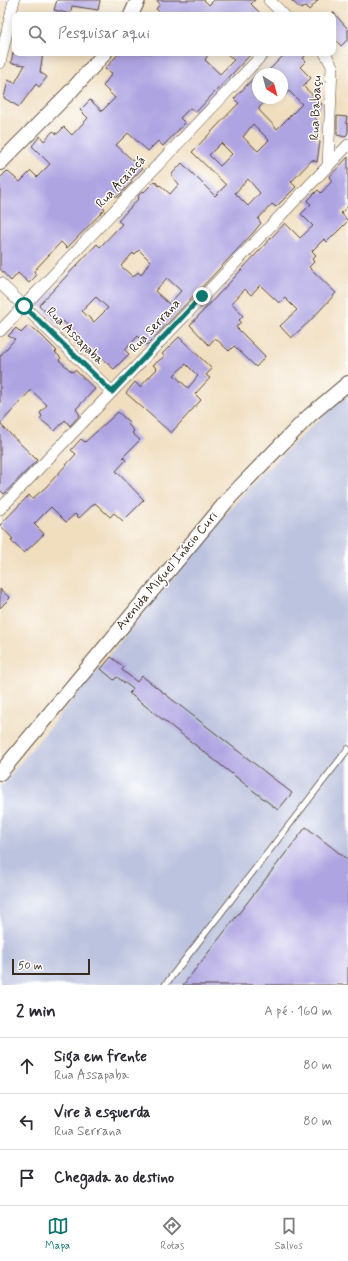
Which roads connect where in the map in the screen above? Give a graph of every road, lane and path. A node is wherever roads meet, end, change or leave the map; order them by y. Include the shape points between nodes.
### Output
1 (14, 0) edge
2 (138, 0) edge
3 (269, 0) edge
4 (132, 12) edge
5 (281, 12) edge
6 (102, 56) edge
7 (261, 56) edge
8 (327, 56) edge
9 (0, 63) edge
10 (348, 145) edge
11 (0, 163) edge
12 (328, 167) junction
13 (0, 283) edge
14 (24, 306) junction
15 (0, 331) edge
16 (348, 383) edge
17 (112, 392) junction
18 (0, 509) edge
19 (348, 749) edge
20 (0, 773) edge
21 (165, 985) edge

1 - 9 street
2 - 4 street
3 - 5 street
6 - 11 street
7 - 14 street, Rua Acaiacá
8 - 12 street, Rua Babaçu via 332,66
10 - 12 street, Rua Serrana
12 - 17 street, Rua Serrana
13 - 14 street, Rua Assapaba
14 - 15 street, Rua Acaiacá
14 - 17 street, Rua Assapaba
16 - 20 street, Avenida Miguel Inácio Curi via 309,416 231,496
17 - 18 street, Rua Serrana
19 - 21 lane

